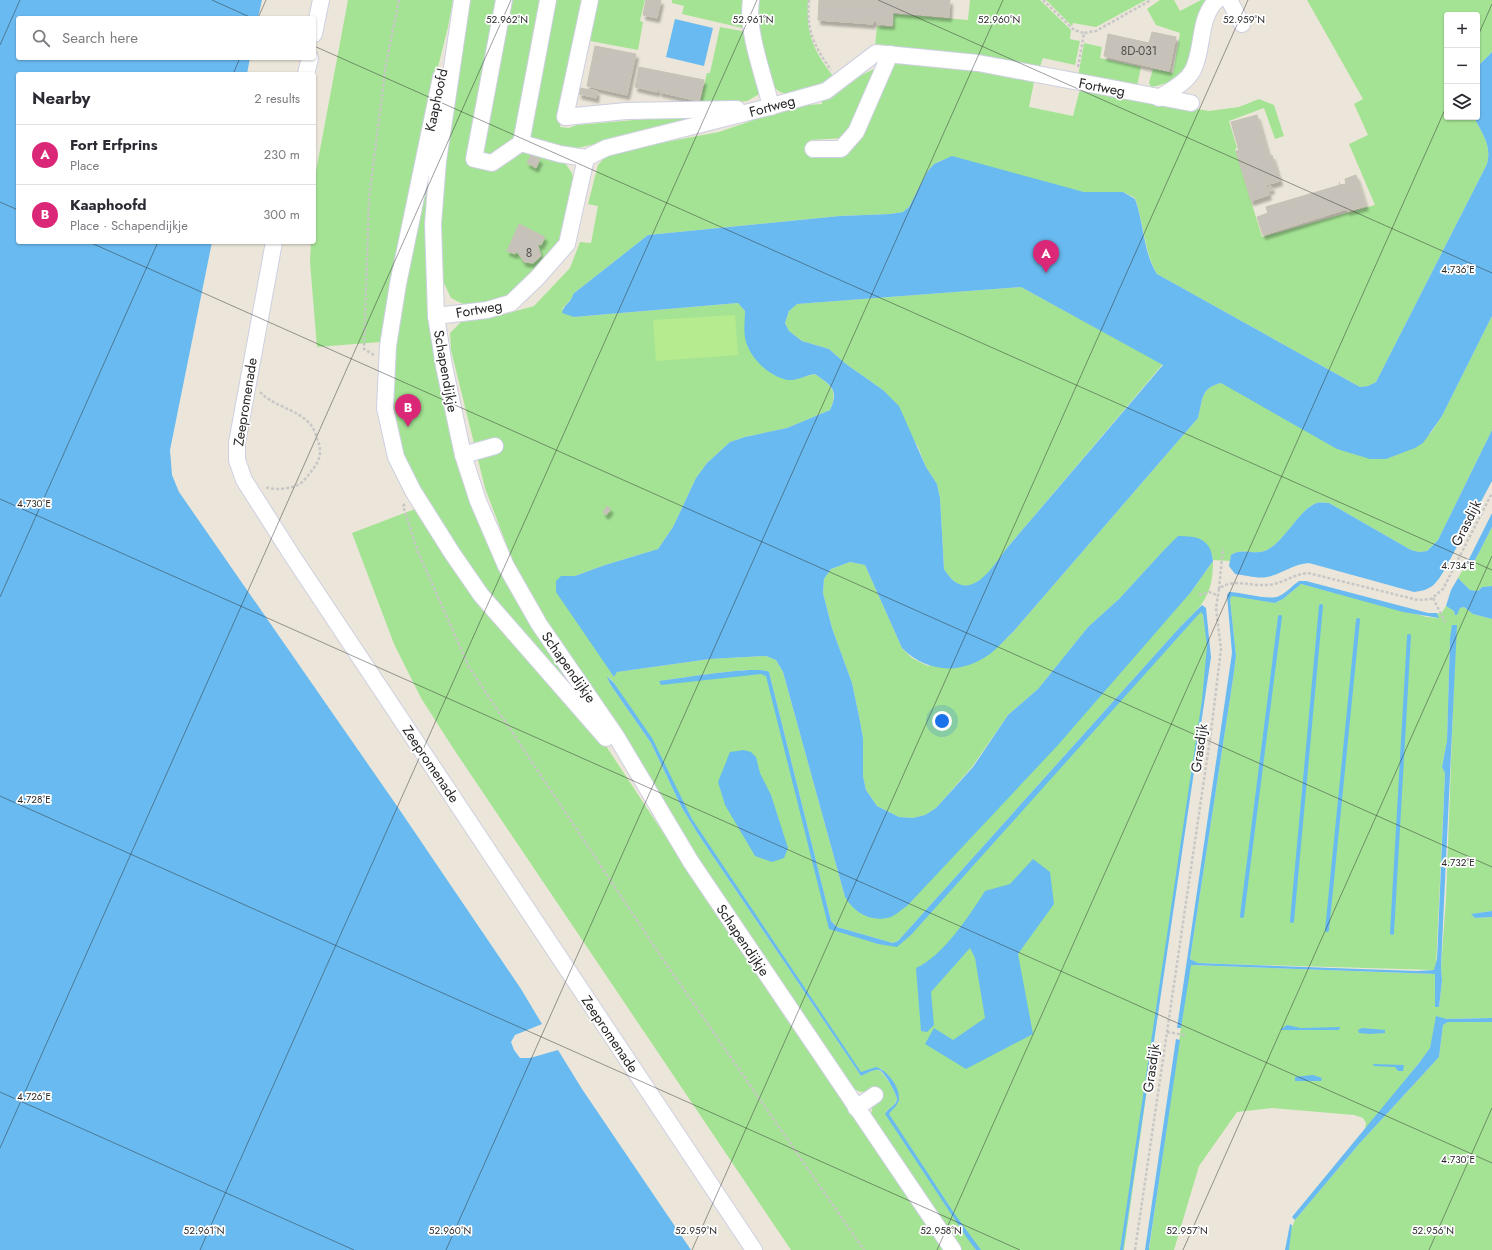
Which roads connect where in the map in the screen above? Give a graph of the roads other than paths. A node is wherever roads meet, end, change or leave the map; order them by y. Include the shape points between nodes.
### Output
1 (321, 0) edge
2 (458, 0) edge
3 (462, 0) edge
4 (504, 0) edge
5 (548, 0) edge
6 (590, 0) edge
7 (751, 0) edge
8 (1217, 0) edge
9 (1229, 0) edge
10 (316, 24) edge
11 (1242, 24) dead end
12 (890, 54) junction
13 (310, 60) edge
14 (306, 72) edge
15 (1159, 98) junction
16 (1191, 103) dead end
17 (764, 109) junction
18 (521, 143) junction
19 (814, 149) dead end
20 (586, 158) junction
21 (274, 244) edge
22 (436, 316) junction
23 (495, 446) dead end
24 (463, 455) junction
25 (616, 736) junction
26 (875, 1095) dead end
27 (856, 1108) junction
28 (754, 1250) edge
29 (953, 1250) edge

1 - 10 street
2 - 25 street, Kaaphoofd via 400,276 387,363 385,408 396,457 413,491 481,595 605,738 608,740
3 - 22 street, Schapendijkje via 438,162 433,224
4 - 18 street via 474,159 492,163
5 - 18 street
6 - 17 street via 565,117 626,111
7 - 17 street via 752,27
8 - 15 street via 1204,24 1193,70 1178,86
9 - 11 street
12 - 15 street, Fortweg via 978,63
12 - 17 street, Fortweg via 876,53 826,91
12 - 19 street via 856,132 841,149
13 - 14 street
15 - 16 street, Fortweg
17 - 20 street, Fortweg via 606,148
18 - 20 street
20 - 22 street, Fortweg via 568,244 538,277 511,303 487,310
21 - 28 street, Zeepromenade via 237,455 244,480
22 - 24 street, Schapendijkje via 450,400
23 - 24 street
24 - 25 street, Schapendijkje via 478,501 506,566 539,624
25 - 27 street, Schapendijkje via 688,858
26 - 27 street
27 - 29 street, Schapendijkje

